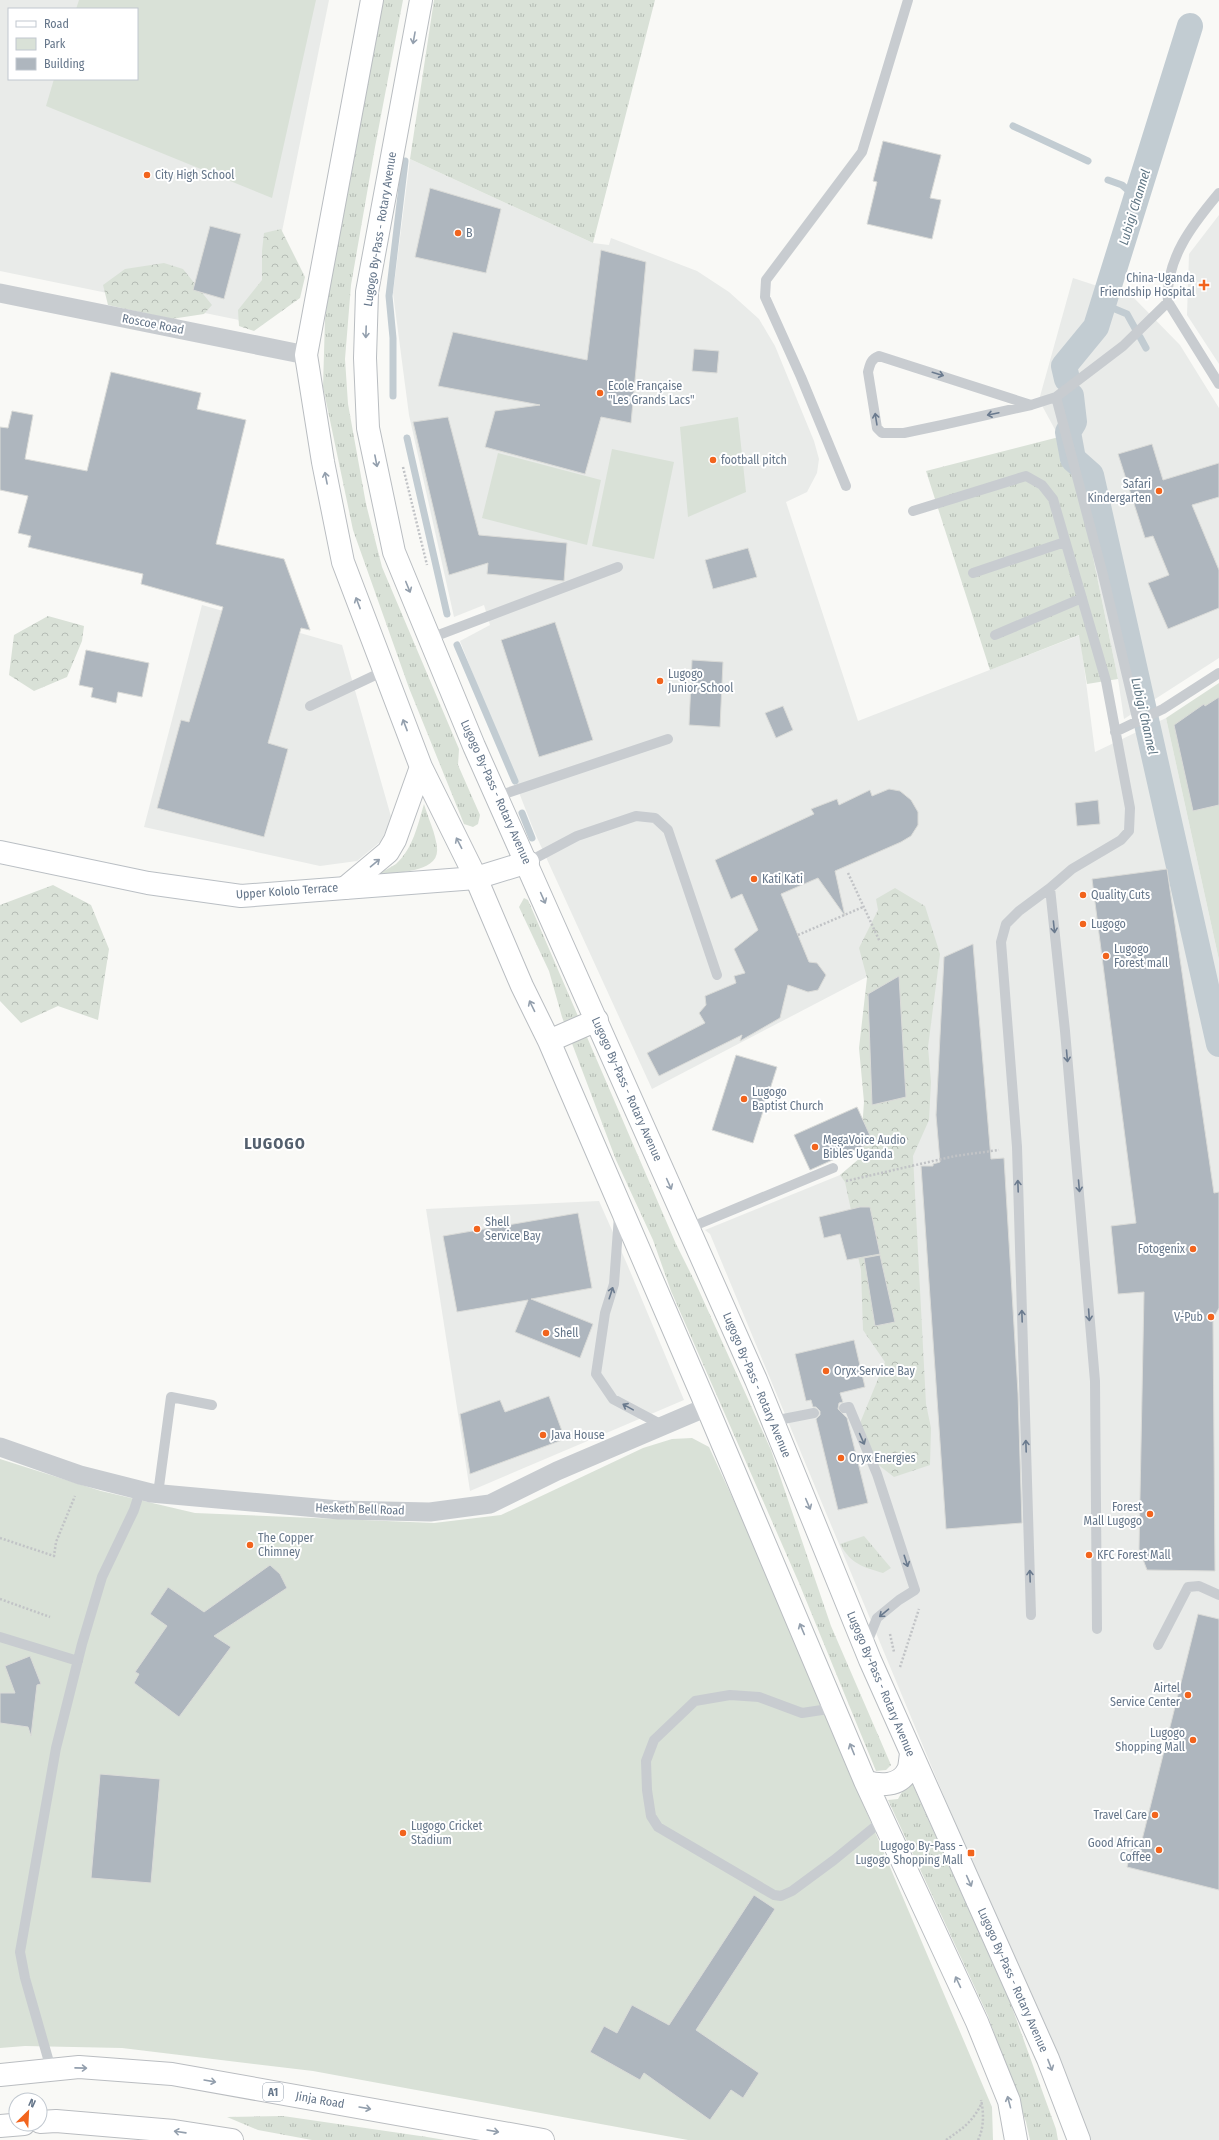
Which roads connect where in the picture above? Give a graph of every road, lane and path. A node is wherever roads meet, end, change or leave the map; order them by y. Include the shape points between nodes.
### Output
1 (372, 0) edge
2 (421, 0) edge
3 (908, 0) edge
4 (1219, 193) edge
5 (0, 294) edge
6 (1168, 302) junction
7 (306, 355) junction
8 (1219, 384) edge
9 (1056, 397) junction
10 (1031, 405) junction
11 (846, 486) dead end
12 (913, 511) dead end
13 (1066, 542) junction
14 (618, 567) dead end
15 (973, 573) dead end
16 (1082, 598) junction
17 (995, 634) dead end
18 (428, 639) junction
19 (384, 671) junction
20 (1219, 673) edge
21 (310, 706) dead end
22 (1138, 722) junction
23 (1115, 732) junction
24 (668, 739) dead end
25 (421, 767) junction
26 (498, 796) junction
27 (0, 852) edge
28 (528, 862) junction
29 (848, 873) dead end
30 (476, 878) junction
31 (345, 888) junction
32 (1050, 888) junction
33 (864, 907) junction
34 (798, 935) dead end
35 (880, 942) dead end
36 (717, 975) dead end
37 (597, 1020) junction
38 (549, 1041) junction
39 (1017, 1147) junction
40 (833, 1168) dead end
41 (845, 1182) dead end
42 (620, 1204) junction
43 (689, 1228) junction
44 (212, 1405) dead end
45 (707, 1407) junction
46 (844, 1408) dead end
47 (814, 1413) dead end
48 (773, 1421) junction
49 (662, 1425) junction
50 (0, 1447) edge
51 (78, 1489) dead end
52 (149, 1492) junction
53 (0, 1538) edge
54 (1219, 1595) edge
55 (0, 1599) edge
56 (919, 1607) dead end
57 (1032, 1615) dead end
58 (50, 1617) dead end
59 (1097, 1628) dead end
60 (0, 1637) edge
61 (1158, 1645) dead end
62 (865, 1647) junction
63 (78, 1662) junction
64 (899, 1672) dead end
65 (836, 1708) junction
66 (911, 1754) junction
67 (865, 1781) junction
68 (883, 1820) junction
69 (50, 2069) junction
70 (0, 2075) edge
71 (980, 2094) dead end
72 (982, 2102) junction
73 (48, 2122) edge
74 (232, 2140) edge
75 (543, 2140) edge
76 (946, 2140) edge
77 (978, 2140) edge
78 (1016, 2140) edge
79 (1079, 2140) edge

1 - 7 main road
2 -> 18 main road, Lugogo By-Pass - Rotary Avenue via 367,292 365,358 368,428 394,552
3 - 11 lane via 862,152 766,280 765,297
4 - 6 lane via 1198,218 1175,257 1167,290
5 - 7 street, Roscoe Road
6 - 8 lane
6 - 9 lane via 1123,346
19 -> 7 main road via 343,562 323,462
9 - 10 lane
9 - 22 lane via 1103,574
10 -> 10 lane via 904,432 882,434 877,428 868,372 873,358 879,356
12 - 13 lane via 1026,476 1042,485 1053,499
13 - 15 lane
13 - 16 lane
14 - 18 lane
16 - 17 lane
16 - 23 lane via 1106,681
18 - 26 main road, Lugogo By-Pass - Rotary Avenue
19 - 21 lane
25 -> 19 main road
20 - 22 lane
22 - 23 lane
23 - 32 lane via 1130,808 1129,831 1120,840 1072,869
24 - 26 lane
30 -> 25 main road
31 -> 25 main road via 388,852 397,835
26 - 28 main road, Lugogo By-Pass - Rotary Avenue
27 - 31 main road, Upper Kololo Terrace via 148,883 241,896
28 - 30 main road, Upper Kololo Terrace
28 - 36 lane via 577,836 636,816 655,818 668,830
28 -> 37 main road, Lugogo By-Pass - Rotary Avenue
29 - 33 path
30 - 31 main road, Upper Kololo Terrace
38 -> 30 main road via 522,986
32 - 39 lane via 1006,924 1001,942
32 -> 59 lane via 1095,1381
33 - 34 path
33 - 35 path
37 - 38 main road
37 -> 43 main road, Lugogo By-Pass - Rotary Avenue
38 - 42 main road
39 - 41 path via 955,1156
57 -> 39 lane
40 - 43 lane
42 - 45 main road
49 -> 42 lane via 613,1399 596,1374 605,1313 614,1284
43 - 48 main road, Lugogo By-Pass - Rotary Avenue
44 - 52 lane via 170,1397
45 - 49 street, Hesketh Bell Road
65 -> 45 main road
46 -> 62 lane via 849,1407 878,1474 915,1590 877,1618
47 - 48 lane
48 -> 62 main road, Lugogo By-Pass - Rotary Avenue
49 - 52 street, Hesketh Bell Road via 557,1471 490,1504 430,1512 340,1510
50 - 52 street, Hesketh Bell Road via 80,1475
51 - 53 path via 56,1542 54,1556
52 - 63 lane via 134,1510 102,1577
54 - 61 lane via 1198,1586 1188,1587
55 - 58 path
56 - 64 path
60 - 63 lane
62 - 66 main road, Lugogo By-Pass - Rotary Avenue
63 - 69 lane via 56,1748 20,1952
67 -> 65 main road
65 - 68 lane via 802,1713 759,1697 730,1695 695,1702 654,1740 646,1761 650,1816 658,1827 683,1843 774,1895 781,1896 792,1891 834,1860
66 - 67 main road via 908,1771 898,1781 886,1785
66 -> 79 main road, Lugogo By-Pass - Rotary Avenue via 1048,2059
67 - 68 main road
78 -> 68 main road via 1009,2101 977,2022
69 - 70 main road, Jinja Road / A1
69 -> 75 main road, Jinja Road / A1 via 79,2067 172,2074
71 - 72 path
72 - 76 path via 968,2125
72 - 77 path via 982,2134
74 -> 73 main road via 174,2131

